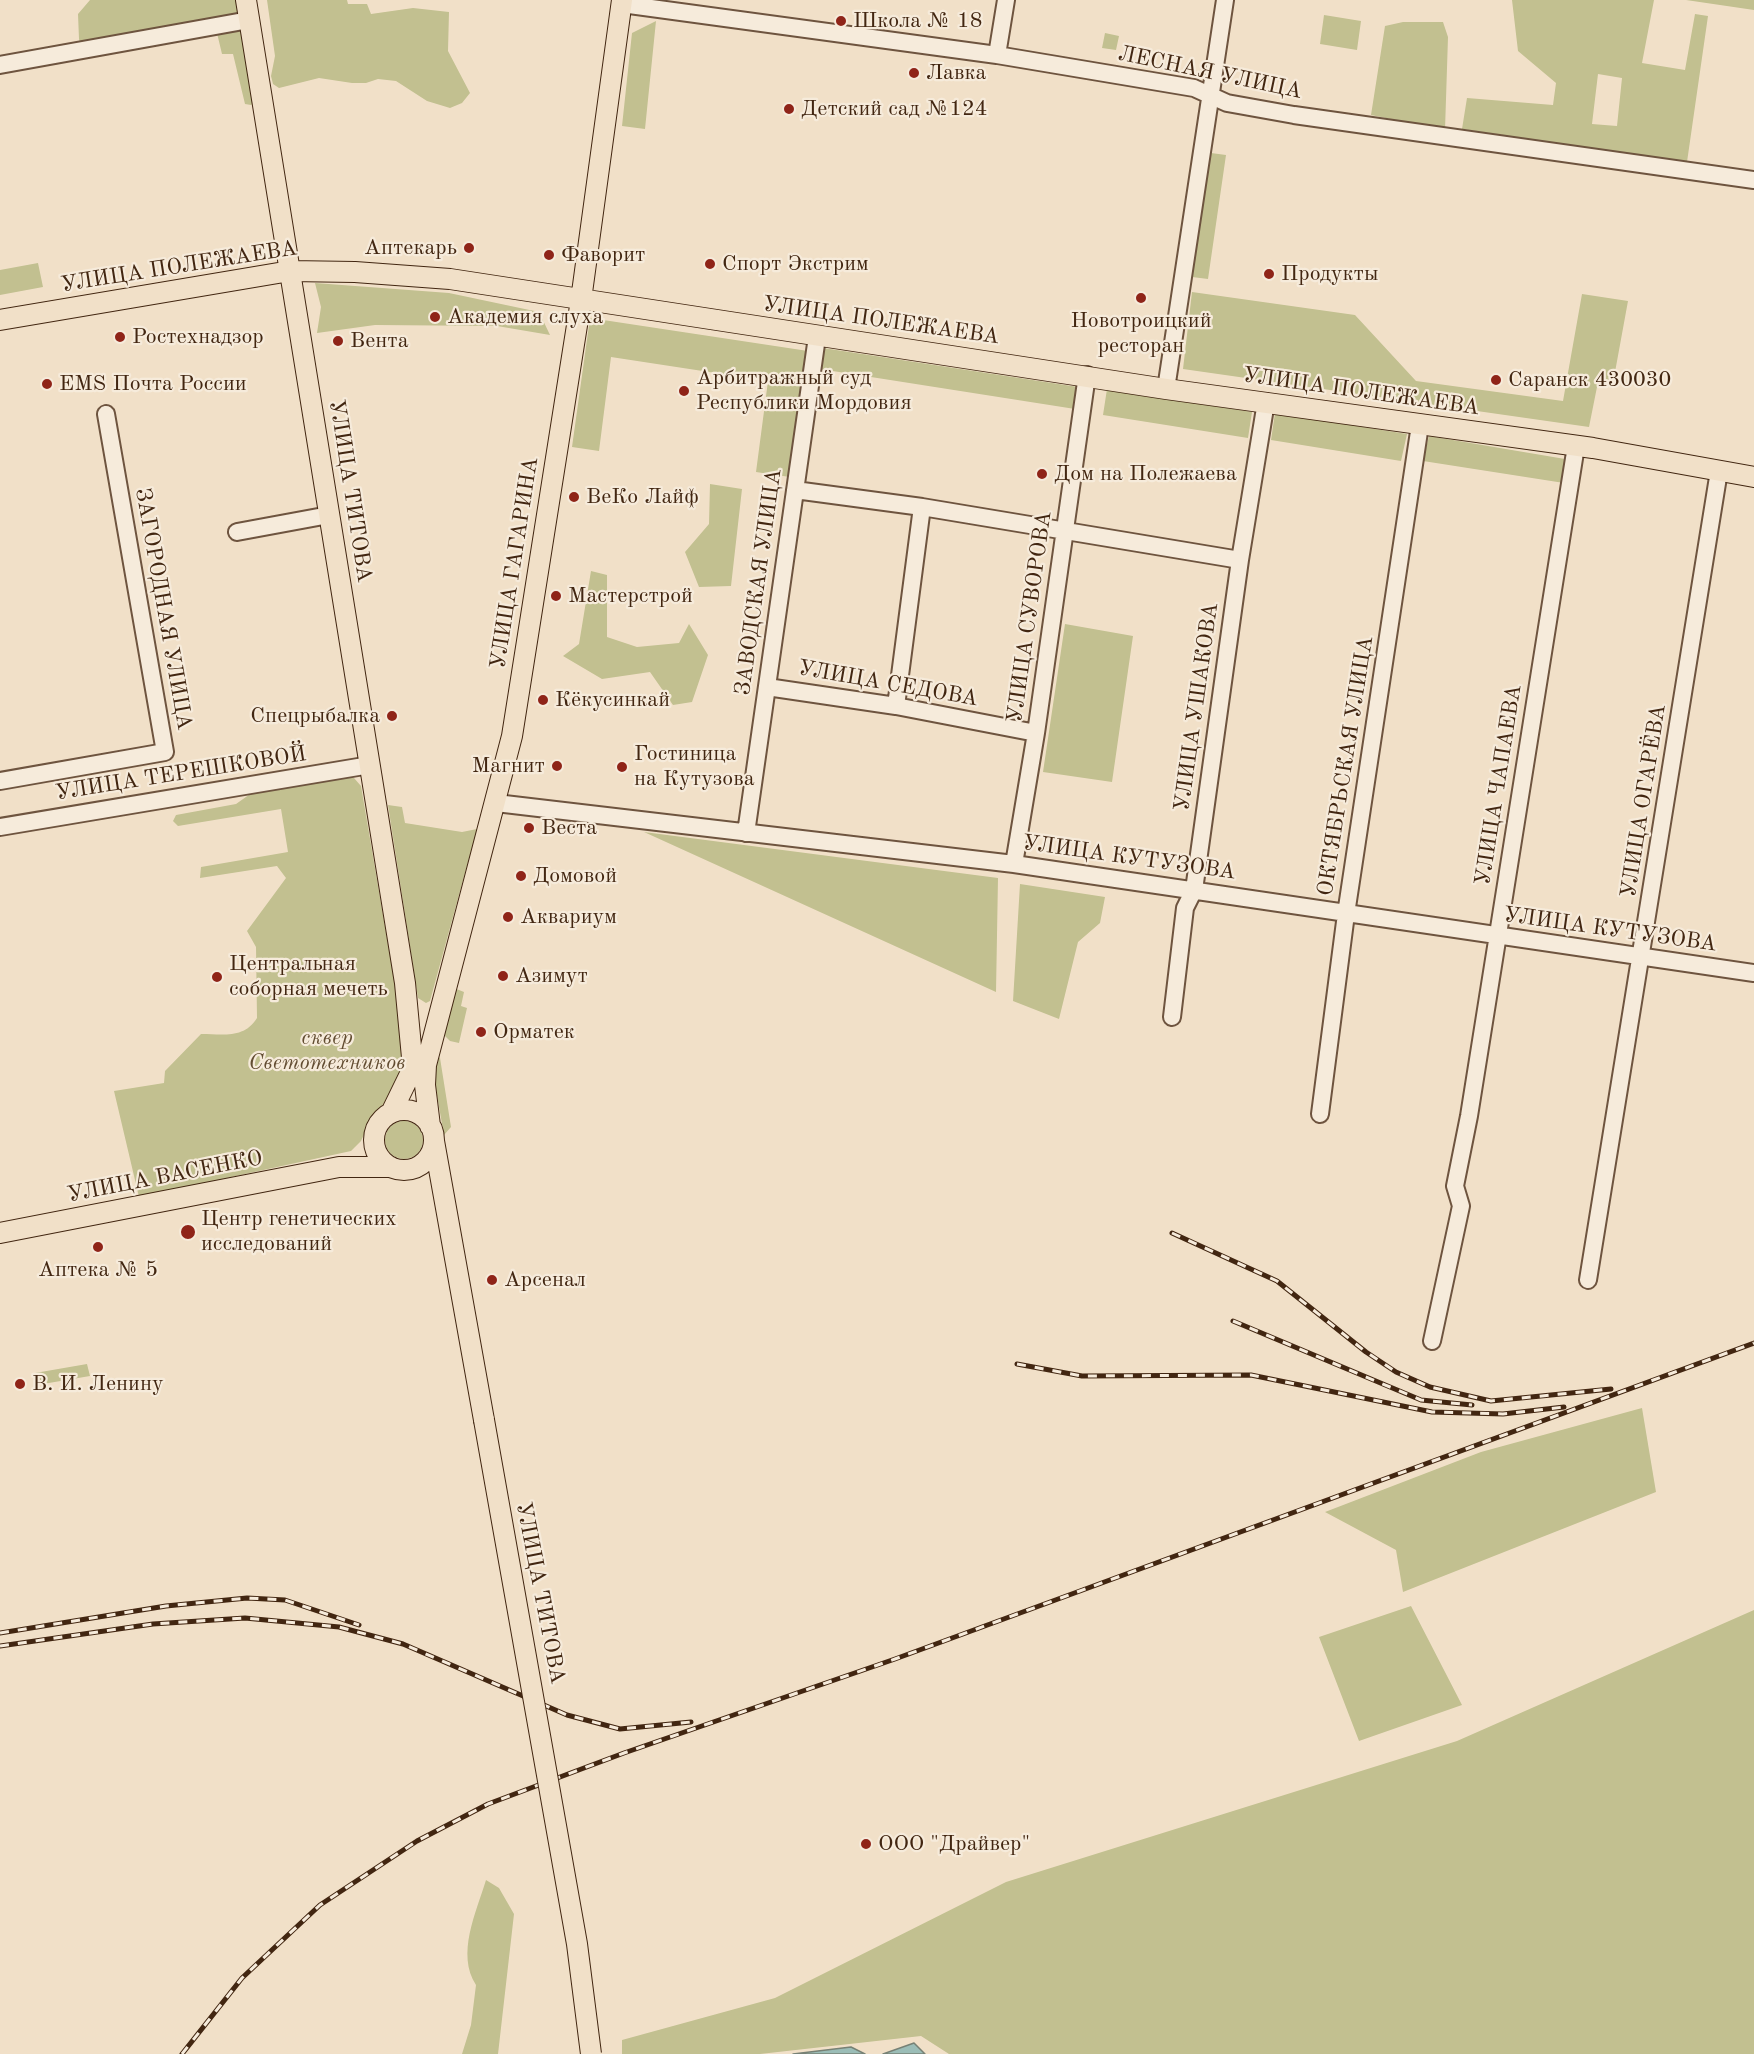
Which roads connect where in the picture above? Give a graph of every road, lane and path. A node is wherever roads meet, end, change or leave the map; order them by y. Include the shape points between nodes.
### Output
1 (246, 0) edge
2 (1006, 0) edge
3 (1225, 0) edge
4 (622, 2) edge
5 (249, 20) junction
6 (997, 56) junction
7 (0, 65) edge
8 (1210, 94) junction
9 (1754, 180) edge
10 (290, 271) junction
11 (581, 300) junction
12 (0, 320) edge
13 (817, 337) junction
14 (1087, 375) junction
15 (1166, 389) junction
16 (1266, 402) junction
17 (106, 414) dead end
18 (1420, 425) junction
19 (1576, 446) junction
20 (1719, 471) junction
21 (1754, 477) edge
22 (795, 490) junction
23 (922, 507) junction
24 (329, 515) junction
25 (237, 532) dead end
26 (1065, 532) junction
27 (1240, 560) junction
28 (767, 687) junction
29 (896, 706) junction
30 (1036, 733) junction
31 (370, 765) junction
32 (0, 781) edge
33 (496, 802) junction
34 (1, 822) edge
35 (746, 833) junction
36 (1014, 864) junction
37 (1194, 890) junction
38 (1346, 914) junction
39 (1498, 936) junction
40 (1642, 957) junction
41 (1754, 974) edge
42 (406, 990) junction
43 (443, 1000) junction
44 (1172, 1017) dead end
45 (432, 1043) junction
46 (409, 1081) junction
47 (391, 1113) junction
48 (1320, 1114) dead end
49 (432, 1134) junction
50 (374, 1137) junction
51 (339, 1167) junction
52 (400, 1168) junction
53 (445, 1203) junction
54 (0, 1233) edge
55 (1588, 1280) dead end
56 (1432, 1341) dead end
57 (591, 2054) edge

1 - 5 main road, УЛИЦА ТИТОВА
2 - 6 street
3 - 8 street
4 - 6 street, ЛЕСНАЯ УЛИЦА
4 - 11 main road, УЛИЦА ГАГАРИНА
5 - 7 street
5 - 10 main road, УЛИЦА ТИТОВА
6 - 8 street, ЛЕСНАЯ УЛИЦА via 1194,88
8 - 9 street, ЛЕСНАЯ УЛИЦА via 1227,103 1294,115
8 - 15 street
10 - 11 main road, УЛИЦА ПОЛЕЖАЕВА via 450,279
10 - 12 main road, УЛИЦА ПОЛЕЖАЕВА
10 - 24 main road, УЛИЦА ТИТОВА
11 - 13 main road, УЛИЦА ПОЛЕЖАЕВА
11 - 33 main road, УЛИЦА ГАГАРИНА via 512,736
13 - 14 main road, УЛИЦА ПОЛЕЖАЕВА
13 - 22 street, ЗАВОДСКАЯ УЛИЦА
14 - 15 main road, УЛИЦА ПОЛЕЖАЕВА
14 - 26 street, УЛИЦА СУВОРОВА
15 - 16 main road, УЛИЦА ПОЛЕЖАЕВА
16 - 18 main road, УЛИЦА ПОЛЕЖАЕВА
16 - 27 street, УЛИЦА УШАКОВА
17 - 32 street, ЗАГОРОДНАЯ УЛИЦА via 165,752
18 - 19 main road, УЛИЦА ПОЛЕЖАЕВА
18 - 38 street, ОКТЯБРЬСКАЯ УЛИЦА
19 - 20 main road, УЛИЦА ПОЛЕЖАЕВА
19 - 39 street, УЛИЦА ЧАПАЕВА
20 - 21 main road, УЛИЦА ПОЛЕЖАЕВА
20 - 40 street, УЛИЦА ОГАРЁВА
22 - 23 street
22 - 28 street, ЗАВОДСКАЯ УЛИЦА
23 - 26 street
23 - 29 street
24 - 25 street
24 - 31 main road, УЛИЦА ТИТОВА
26 - 27 street
26 - 30 street, УЛИЦА СУВОРОВА
27 - 37 street, УЛИЦА УШАКОВА
28 - 29 street, УЛИЦА СЕДОВА
28 - 35 street, ЗАВОДСКАЯ УЛИЦА
29 - 30 street, УЛИЦА СЕДОВА
30 - 36 street, УЛИЦА СУВОРОВА
31 - 34 street, УЛИЦА ТЕРЕШКОВОЙ
31 - 42 main road, УЛИЦА ТИТОВА
33 - 35 street, УЛИЦА КУТУЗОВА
33 - 43 main road, УЛИЦА ГАГАРИНА
35 - 36 street, УЛИЦА КУТУЗОВА
36 - 37 street, УЛИЦА КУТУЗОВА
37 - 38 street, УЛИЦА КУТУЗОВА
37 - 44 street, УЛИЦА УШАКОВА via 1185,908
38 - 39 street, УЛИЦА КУТУЗОВА
38 - 48 street, ОКТЯБРЬСКАЯ УЛИЦА
39 - 40 street, УЛИЦА КУТУЗОВА
39 - 56 street, УЛИЦА ЧАПАЕВА via 1455,1186 1461,1206
40 - 41 street, УЛИЦА КУТУЗОВА
40 - 55 street, УЛИЦА ОГАРЁВА
42 - 43 main road via 426,1010
42 - 46 main road, УЛИЦА ТИТОВА via 414,1053
43 - 45 main road, УЛИЦА ГАГАРИНА
45 - 46 main road
45 - 49 main road, УЛИЦА ГАГАРИНА via 425,1085
46 - 47 main road, УЛИЦА ТИТОВА
47 - 49 main road via 410,1111 422,1116
47 - 50 main road via 380,1123
49 - 52 main road via 432,1149 423,1163
49 - 53 main road, УЛИЦА ТИТОВА
50 - 51 main road, УЛИЦА ВАСЕНКО via 361,1153
50 - 52 main road via 378,1154
51 - 52 main road, УЛИЦА ВАСЕНКО
51 - 54 main road, УЛИЦА ВАСЕНКО
52 - 53 main road via 430,1184
53 - 57 main road, УЛИЦА ТИТОВА, bridge via 577,1944

